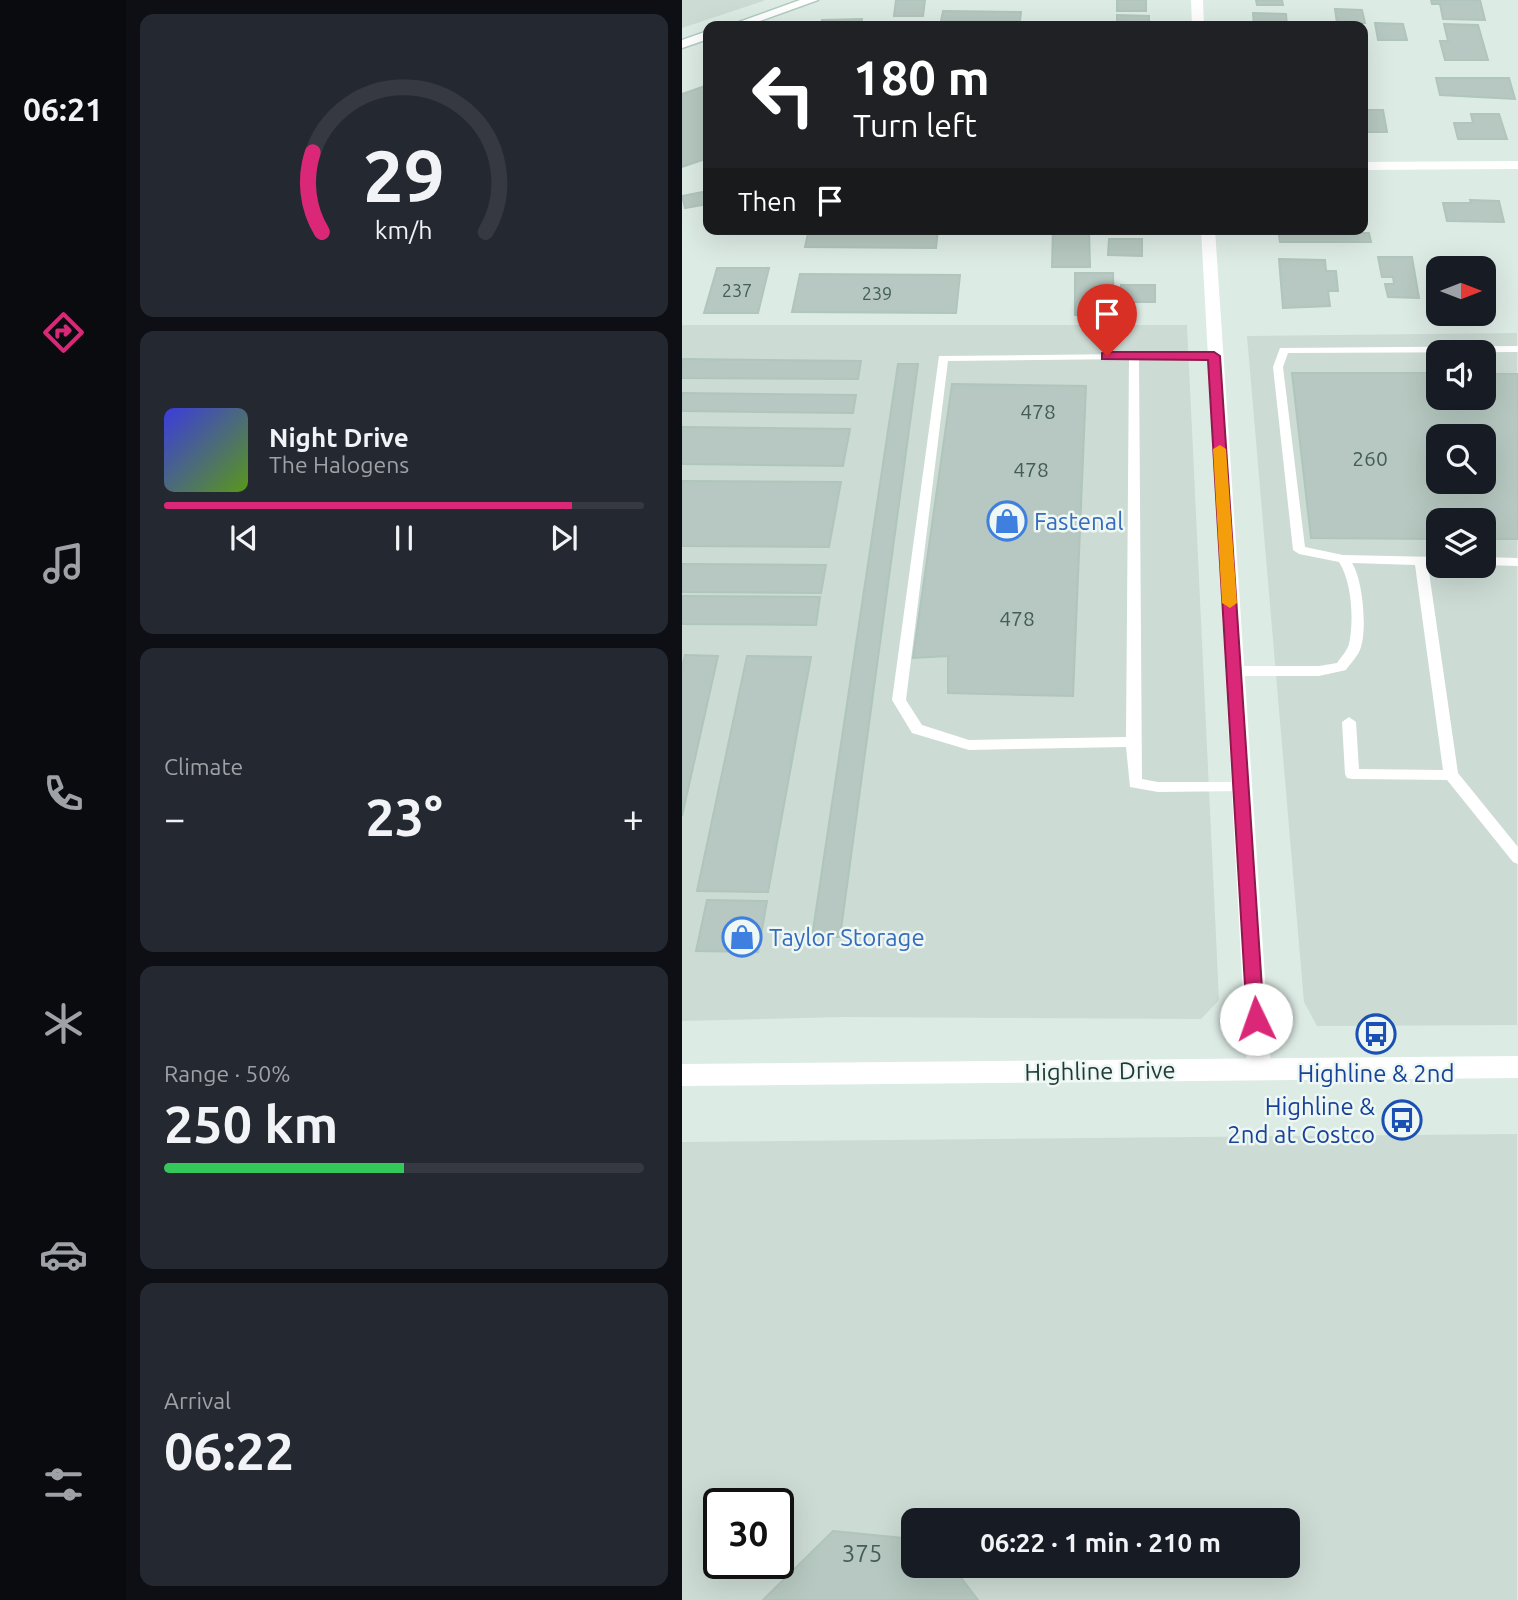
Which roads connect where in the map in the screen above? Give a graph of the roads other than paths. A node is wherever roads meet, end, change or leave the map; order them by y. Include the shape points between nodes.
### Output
1 (812, 0) edge
2 (1197, 0) edge
3 (749, 21) edge
4 (1198, 21) edge
5 (703, 37) edge
6 (682, 44) edge
7 (1517, 165) edge
8 (1368, 166) edge
9 (1208, 235) edge
10 (1517, 349) edge
11 (1134, 356) junction
12 (1214, 356) junction
13 (1343, 559) junction
14 (1421, 560) junction
15 (1426, 560) edge
16 (1496, 561) edge
17 (1517, 562) edge
18 (1234, 671) junction
19 (1349, 722) dead end
20 (1133, 742) junction
21 (1451, 775) junction
22 (1241, 787) junction
23 (1501, 838) junction
24 (1517, 839) edge
25 (1517, 858) edge
26 (1517, 1068) edge
27 (1259, 1069) junction
28 (682, 1075) edge

1 - 3 street
2 - 4 street
5 - 6 street
7 - 8 street
9 - 12 street
10 - 13 lane via 1284,350 1278,367 1299,550
11 - 12 lane
11 - 20 lane
11 - 20 lane via 943,358 899,700 917,729 969,745
12 - 18 street
13 - 14 lane
13 - 18 lane via 1357,594 1355,647 1341,667
14 - 15 lane
14 - 21 lane
16 - 17 lane
18 - 22 street
19 - 21 lane via 1352,774
20 - 22 lane via 1135,783
21 - 23 lane
22 - 27 street
23 - 24 lane
23 - 25 lane
26 - 27 street, Highline Drive
27 - 28 street, Highline Drive

